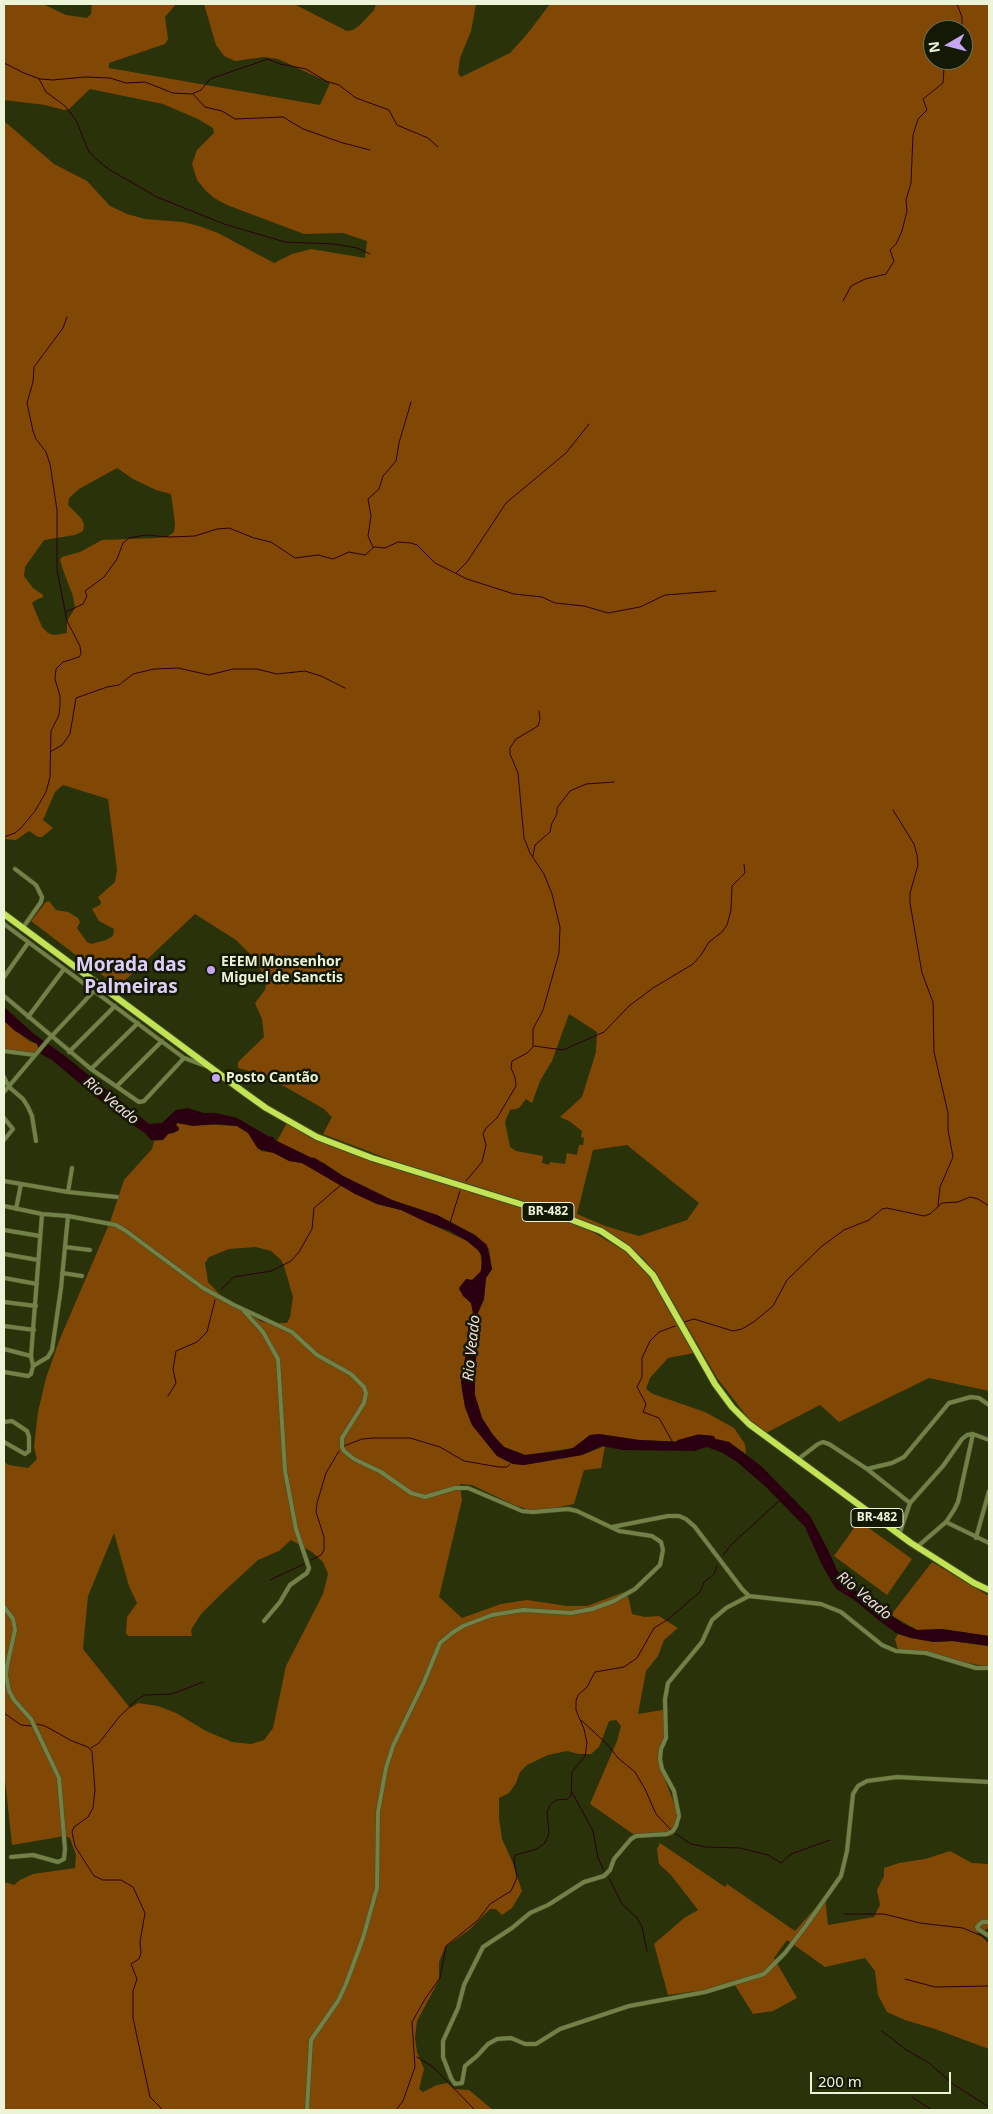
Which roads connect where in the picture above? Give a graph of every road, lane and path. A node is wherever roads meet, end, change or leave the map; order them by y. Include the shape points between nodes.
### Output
1 (15, 869) dead end
2 (4, 914) edge
3 (4, 924) edge
4 (22, 929) junction
5 (28, 943) junction
6 (64, 969) junction
7 (4, 977) edge
8 (94, 991) junction
9 (4, 996) edge
10 (115, 1006) junction
11 (28, 1017) junction
12 (138, 1023) junction
13 (52, 1036) junction
14 (162, 1041) junction
15 (4, 1051) edge
16 (70, 1052) junction
17 (35, 1055) junction
18 (184, 1058) junction
19 (210, 1067) junction
20 (91, 1069) junction
21 (4, 1077) edge
22 (116, 1086) junction
23 (9, 1087) junction
24 (4, 1092) edge
25 (4, 1118) edge
26 (4, 1140) edge
27 (36, 1141) dead end
28 (72, 1168) dead end
29 (4, 1181) edge
30 (21, 1184) junction
31 (68, 1192) junction
32 (117, 1197) dead end
33 (4, 1206) edge
34 (16, 1210) junction
35 (42, 1214) junction
36 (68, 1216) junction
37 (4, 1230) edge
38 (40, 1236) junction
39 (65, 1247) junction
40 (90, 1250) dead end
41 (4, 1254) edge
42 (38, 1260) junction
43 (62, 1272) junction
44 (82, 1276) dead end
45 (4, 1278) edge
46 (37, 1284) junction
47 (4, 1302) edge
48 (36, 1306) junction
49 (241, 1308) junction
50 (4, 1326) edge
51 (34, 1330) junction
52 (4, 1349) edge
53 (31, 1356) junction
54 (33, 1366) junction
55 (4, 1372) edge
56 (989, 1405) edge
57 (4, 1420) edge
58 (973, 1434) junction
59 (989, 1440) edge
60 (4, 1442) edge
61 (797, 1460) junction
62 (868, 1469) junction
63 (989, 1491) edge
64 (910, 1503) junction
65 (946, 1522) junction
66 (612, 1527) junction
67 (899, 1534) junction
68 (976, 1538) junction
69 (989, 1543) edge
70 (917, 1547) junction
71 (989, 1590) edge
72 (750, 1596) junction
73 (4, 1607) edge
74 (264, 1621) dead end
75 (989, 1668) edge
76 (989, 1782) edge
77 (11, 1857) dead end
78 (989, 1922) edge
79 (989, 1936) edge
80 (307, 2110) edge

1 - 4 street via 36,884 42,897
2 - 4 highway, BR-482
3 - 5 street
4 - 19 highway, BR-482
5 - 6 street
5 - 7 street
6 - 8 street
6 - 11 street
8 - 10 street
8 - 13 street
9 - 11 street
10 - 12 street
10 - 16 street
11 - 13 street
12 - 14 street
12 - 20 street
13 - 16 street
13 - 17 street
14 - 18 street
14 - 22 street
15 - 17 street
16 - 20 street
17 - 23 street
18 - 19 street
18 - 22 street via 144,1101 139,1102
19 - 61 highway, BR-482 via 266,1108 317,1136 412,1172 572,1220 628,1249 653,1275 715,1384 732,1407
20 - 22 street
21 - 23 street
23 - 24 street
23 - 27 street via 28,1106
25 - 26 street via 13,1129
28 - 31 street
29 - 30 street
30 - 31 street
30 - 34 street
31 - 32 street
33 - 34 street
34 - 35 street
35 - 36 street
35 - 38 street
36 - 39 street
36 - 49 street via 116,1225 191,1280
37 - 38 street
38 - 42 street
39 - 40 street
39 - 43 street
41 - 42 street
42 - 46 street
43 - 44 street
43 - 54 street via 52,1353
45 - 46 street
46 - 48 street
47 - 48 street
48 - 51 street
49 - 66 street via 286,1328 317,1355 359,1380 366,1399 342,1438 342,1446 349,1456 381,1472 403,1488 425,1497 455,1488 468,1488 522,1511 568,1509
49 - 74 street via 257,1324 276,1355 284,1471 296,1529 309,1568 290,1585
50 - 51 street
51 - 53 street
52 - 53 street
53 - 54 street
54 - 55 street via 28,1376
56 - 62 street via 971,1397 949,1403 904,1457
57 - 60 street via 12,1421 27,1431 29,1451 25,1454
58 - 59 street
58 - 64 street via 962,1439
58 - 65 street via 958,1502
61 - 62 street via 823,1442 838,1448
61 - 67 highway, BR-482
62 - 64 street
63 - 68 street
64 - 67 street
65 - 68 street
65 - 70 street
66 - 72 street via 668,1516 686,1519
66 - 80 street via 652,1536 661,1542 664,1550 660,1565 634,1588 614,1601 581,1612 522,1610 484,1617 452,1633 436,1650 386,1768 378,1812 375,1893 346,1984 311,2040
67 - 70 highway, BR-482
68 - 69 street
70 - 71 highway, BR-482
72 - 75 street via 821,1604 841,1612 882,1645 896,1651 926,1653 976,1668
72 - 76 street via 726,1608 712,1620 697,1649 668,1683 666,1738 660,1759 674,1791 679,1816 673,1831 631,1839 604,1876 584,1882 530,1913 484,1946 464,1986 443,2041 443,2057 455,2084 462,2083 465,2066 497,2039 536,2044 560,2029 629,2006 705,1992 764,1974 785,1953 841,1876 853,1794 866,1781 897,1777
73 - 77 street via 13,1619 15,1630 6,1675 9,1691 31,1719 59,1778 65,1849 64,1859 58,1862 33,1855
78 - 79 street via 982,1922 977,1927

